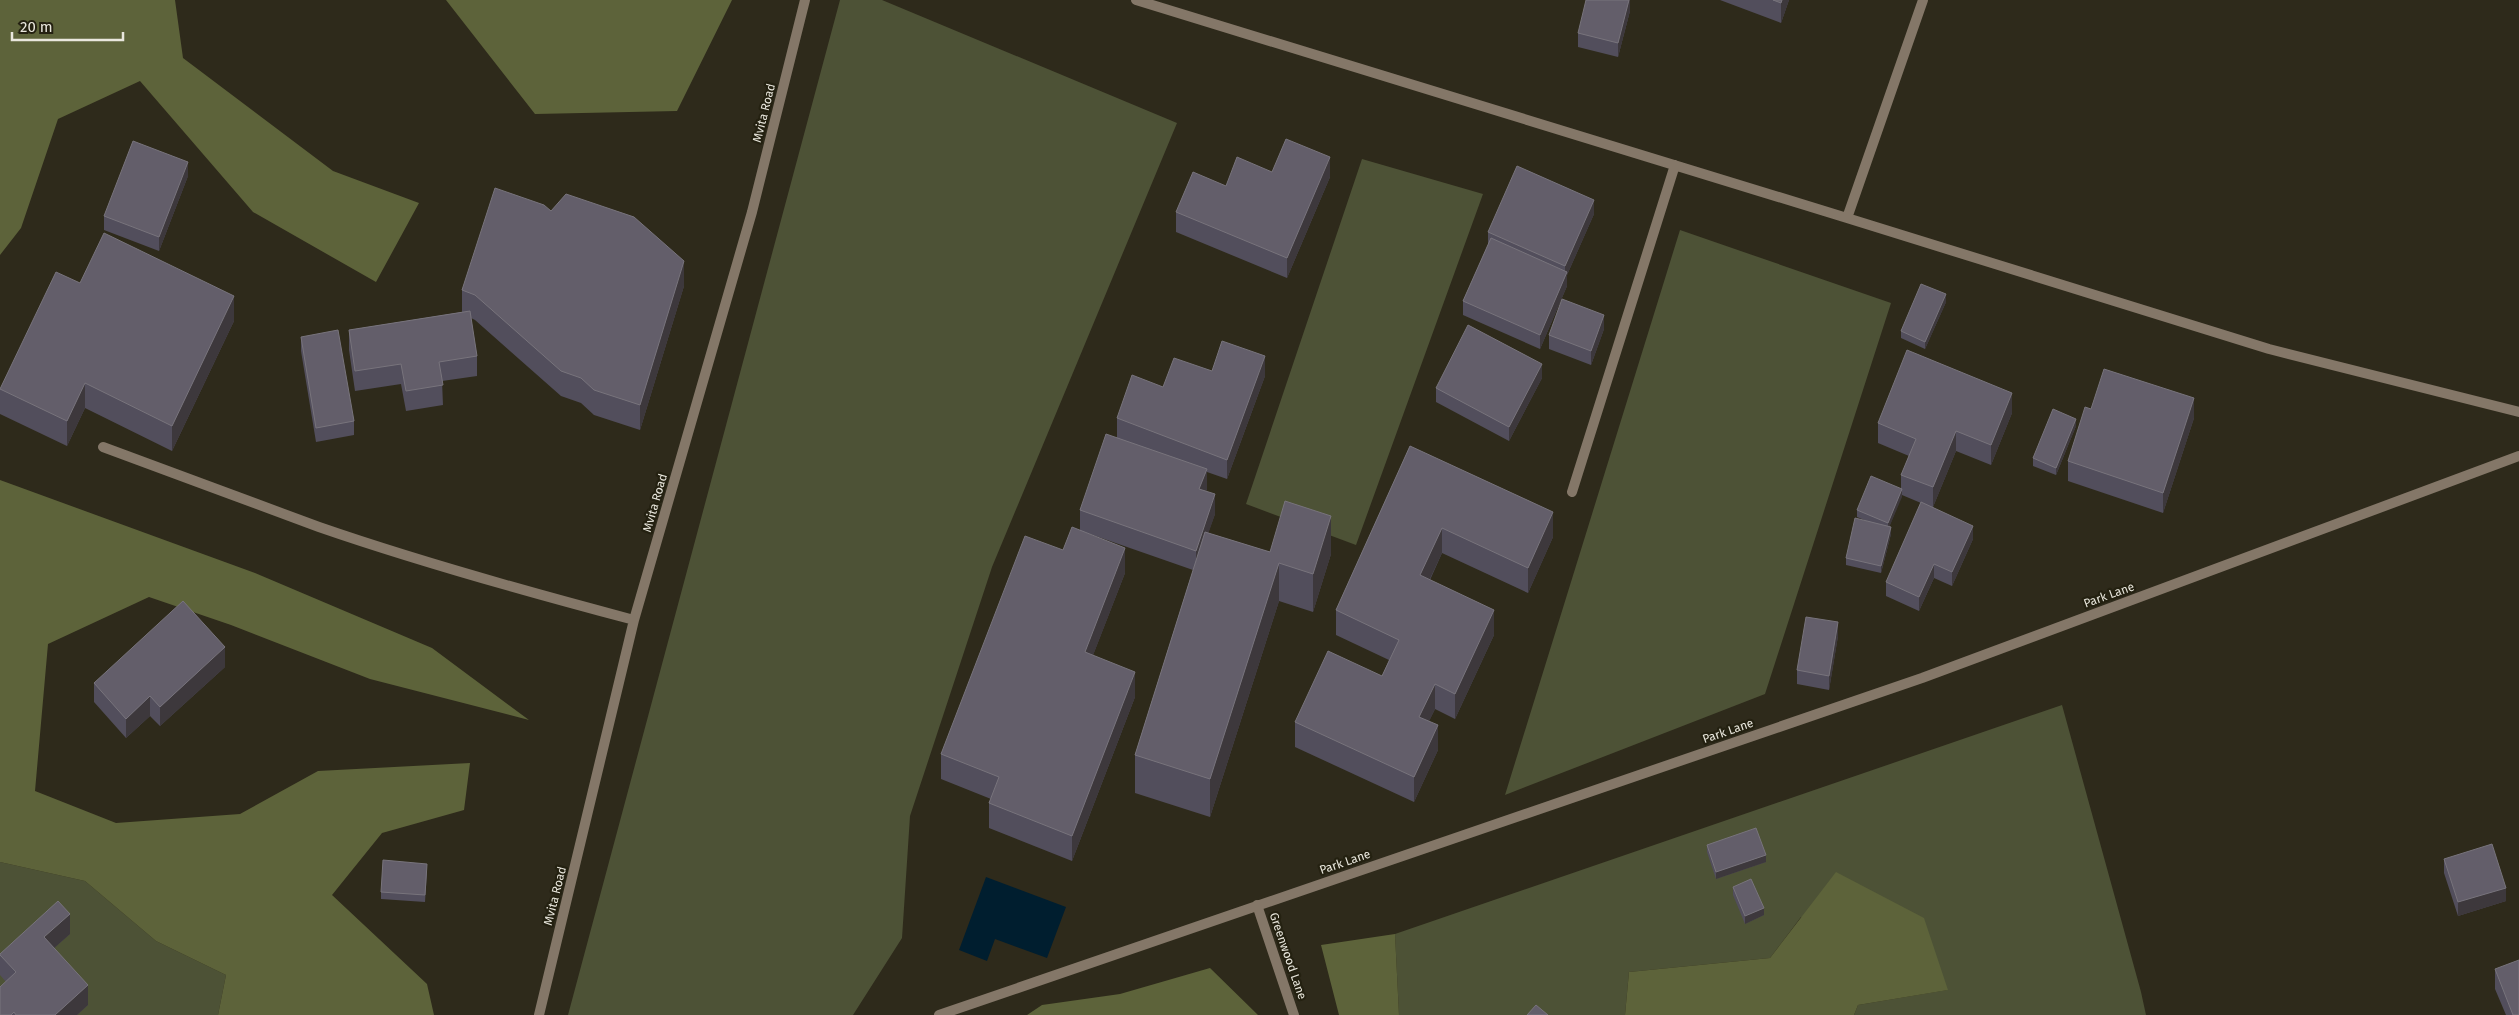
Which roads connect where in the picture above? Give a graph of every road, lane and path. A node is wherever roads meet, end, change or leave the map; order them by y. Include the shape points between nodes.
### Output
1 (805, 0) edge
2 (1136, 0) edge
3 (1923, 0) edge
4 (1675, 165) junction
5 (1848, 218) junction
6 (2519, 412) edge
7 (103, 447) dead end
8 (2519, 456) edge
9 (1572, 492) dead end
10 (634, 620) junction
11 (1257, 905) junction
12 (539, 1015) edge
13 (939, 1015) edge
14 (1294, 1015) edge

1 - 10 street, Mvita Road via 752,212
2 - 4 street
3 - 5 street
4 - 5 street
4 - 9 street
5 - 6 street via 2269,349
7 - 10 street via 405,555 504,586
8 - 11 street, Park Lane via 1922,678
10 - 12 street, Mvita Road
11 - 13 street, Park Lane
11 - 14 street, Greenwood Lane

